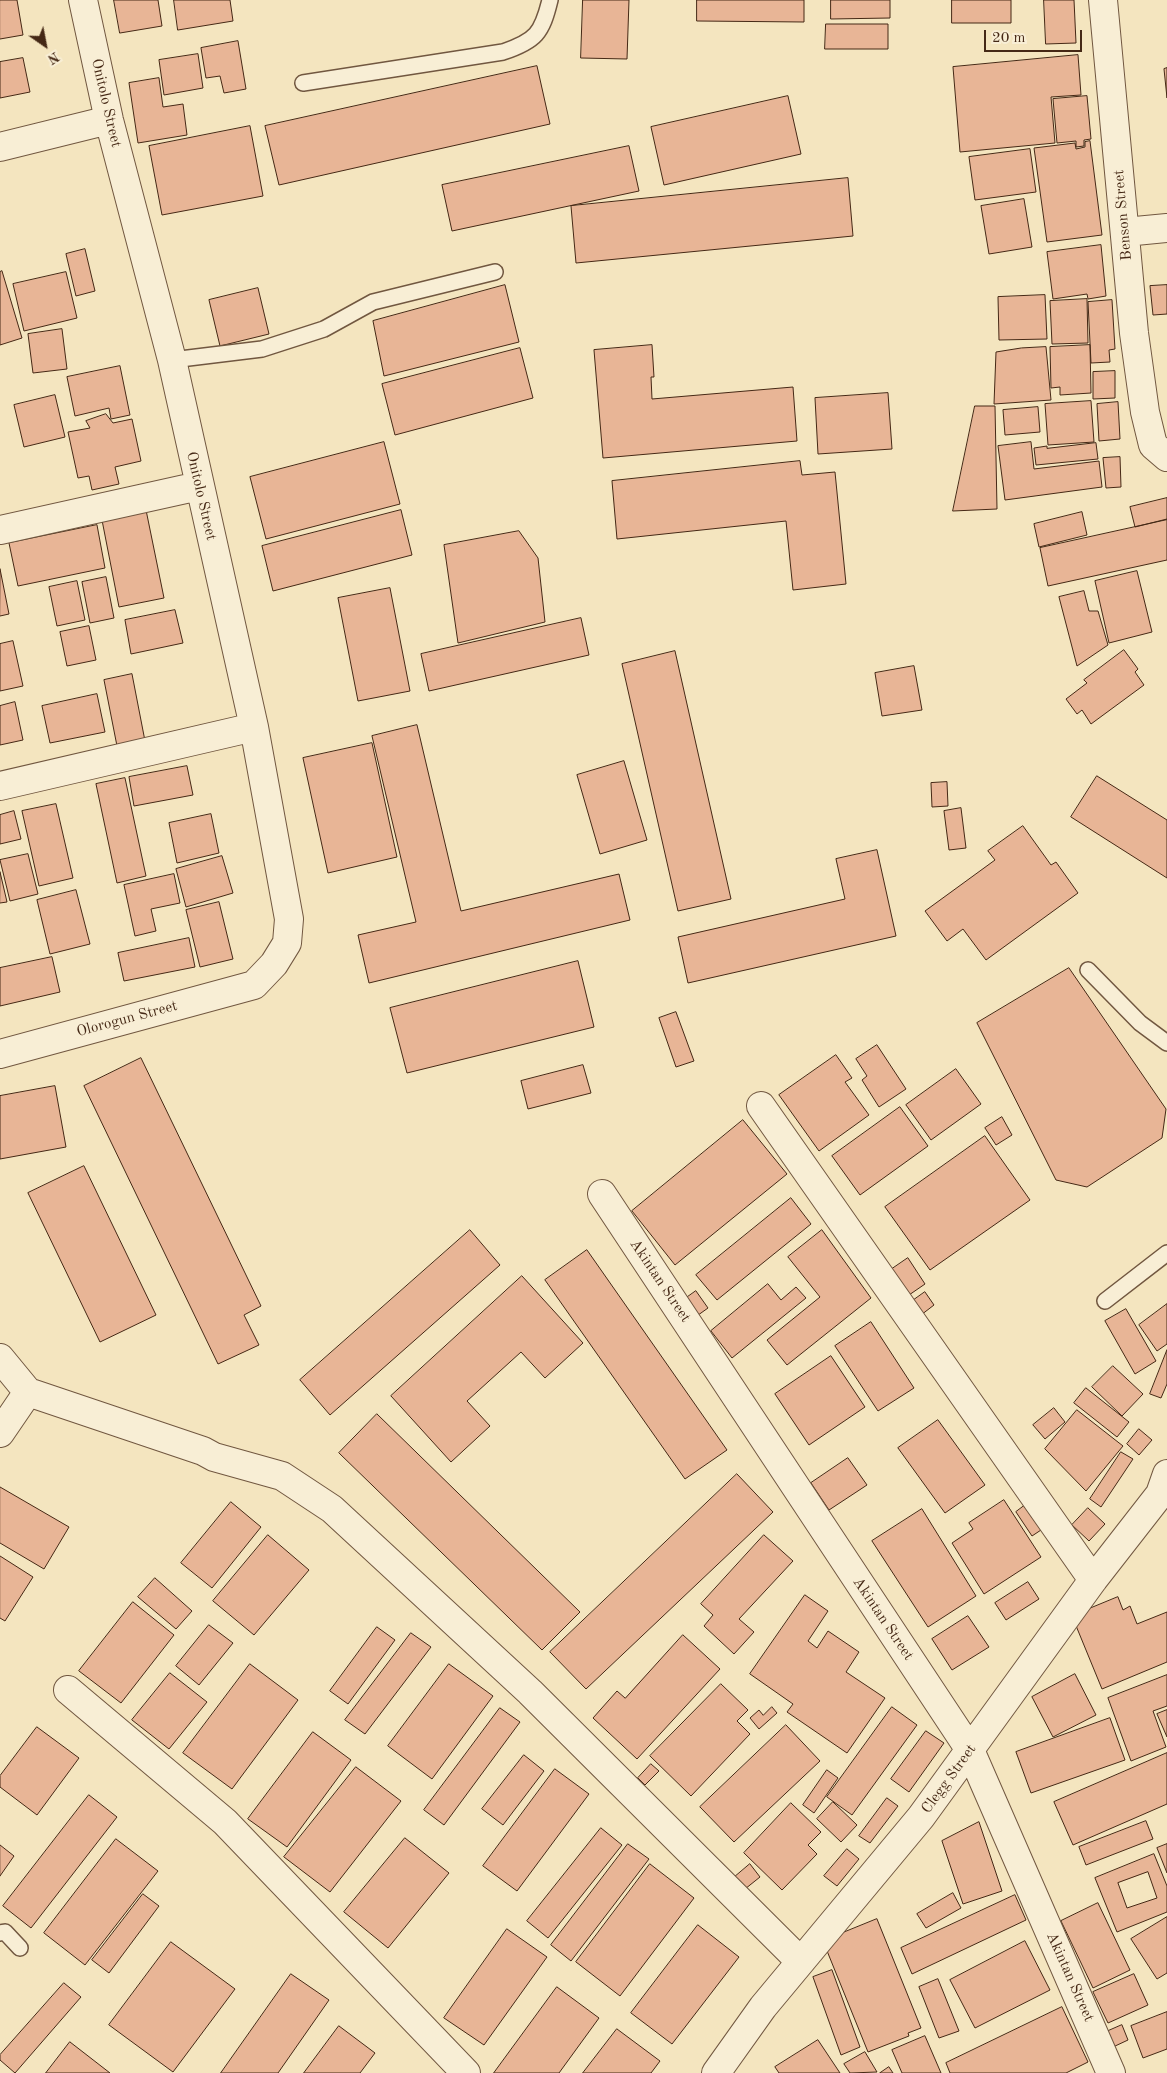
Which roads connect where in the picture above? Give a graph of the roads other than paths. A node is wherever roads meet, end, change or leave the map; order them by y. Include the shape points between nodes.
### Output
1 (83, 0) edge
2 (550, 0) edge
3 (1104, 0) edge
4 (303, 83) dead end
5 (109, 120) junction
6 (0, 147) edge
7 (1167, 228) edge
8 (1125, 232) junction
9 (495, 272) dead end
10 (172, 360) junction
11 (1167, 457) edge
12 (199, 486) junction
13 (0, 530) edge
14 (254, 727) junction
15 (0, 786) edge
16 (1088, 970) dead end
17 (254, 985) joint
18 (1167, 1043) edge
19 (0, 1054) edge
20 (761, 1106) dead end
21 (602, 1194) dead end
22 (1167, 1253) edge
23 (1105, 1300) dead end
24 (0, 1358) edge
25 (28, 1392) junction
26 (0, 1433) edge
27 (1167, 1474) edge
28 (1093, 1580) junction
29 (68, 1690) dead end
30 (970, 1750) junction
31 (0, 1933) edge
32 (20, 1948) dead end
33 (800, 1961) junction
34 (466, 2073) edge
35 (716, 2073) edge
36 (1111, 2073) edge

1 - 5 street, Onitolo Street
2 - 4 lane via 544,25 534,38 519,47
3 - 8 street, Benson Street
5 - 6 street
5 - 10 street, Onitolo Street
7 - 8 street
8 - 11 street, Benson Street via 1134,332 1148,429 1153,445
9 - 10 lane via 374,302 324,329 262,349
10 - 12 street, Onitolo Street
12 - 13 street
12 - 14 street, Onitolo Street
14 - 15 street
14 - 17 street, Onitolo Street via 289,919 287,943 274,964
16 - 18 lane via 1140,1023
17 - 19 street, Olorogun Street
20 - 28 street
21 - 30 street, Akintan Street
22 - 23 lane
24 - 25 street
25 - 26 street
25 - 33 street via 282,1476 332,1509 530,1692
27 - 28 street, Clegg Street via 1160,1494
28 - 30 street, Clegg Street
29 - 34 street via 225,1822
30 - 33 street, Clegg Street via 921,1817
30 - 36 street, Akintan Street
31 - 32 lane via 5,1932
33 - 35 street, Clegg Street

